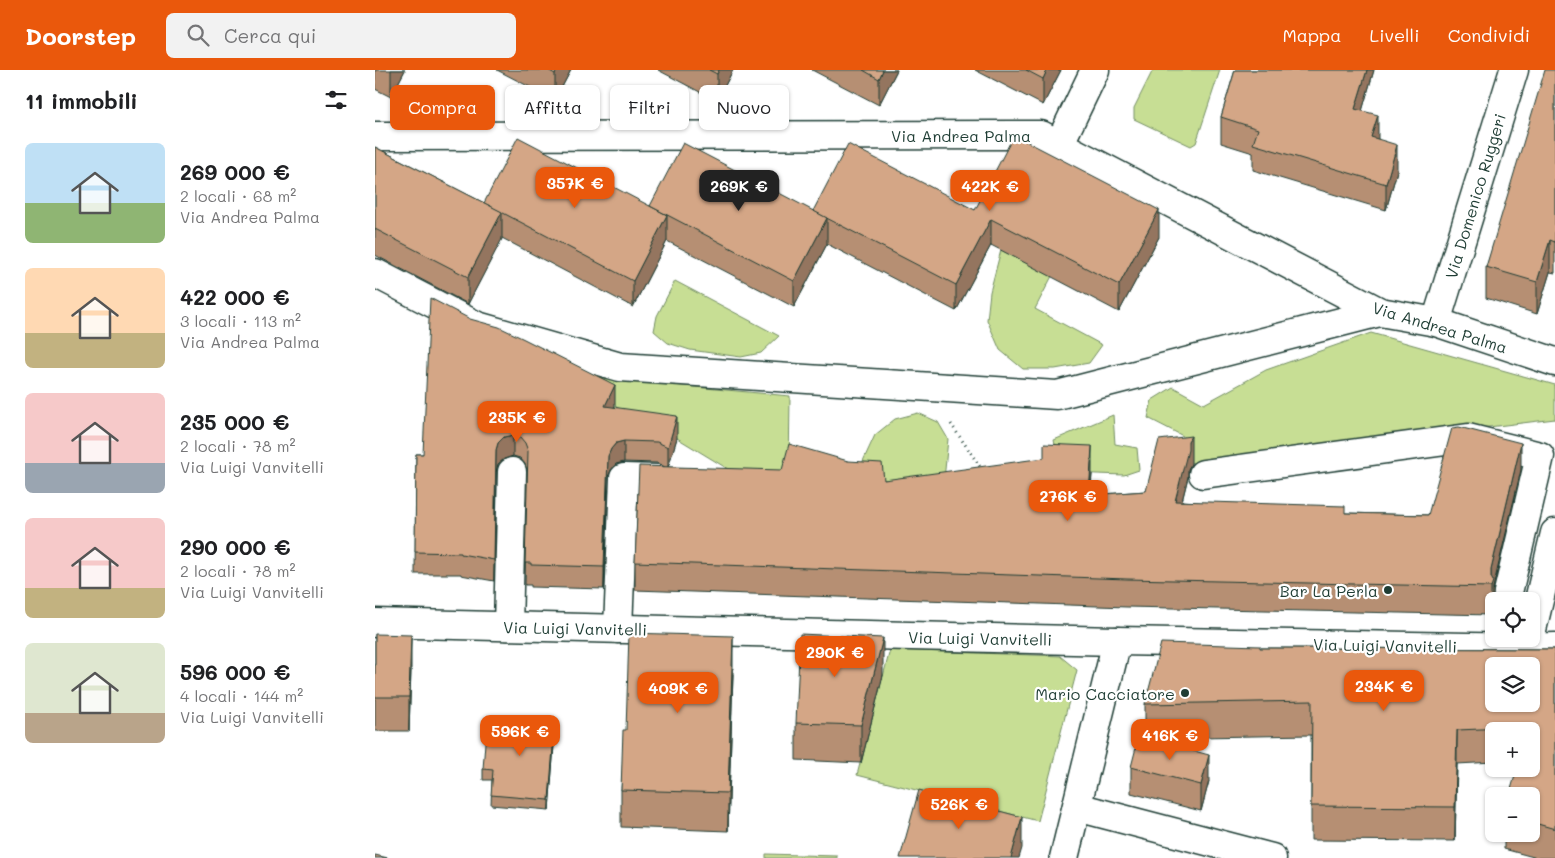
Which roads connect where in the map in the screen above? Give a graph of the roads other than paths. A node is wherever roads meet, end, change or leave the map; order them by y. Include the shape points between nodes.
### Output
1 (1095, 70) edge
2 (1514, 70) edge
3 (375, 136) edge
4 (1059, 145) junction
5 (375, 273) edge
6 (1380, 312) junction
7 (1436, 322) junction
8 (1555, 362) edge
9 (512, 472) dead end
10 (1203, 474) dead end
11 (657, 479) edge
12 (1555, 533) edge
13 (1507, 592) edge
14 (1540, 597) edge
15 (375, 623) edge
16 (508, 626) junction
17 (618, 629) junction
18 (1117, 641) junction
19 (1485, 643) edge
20 (1540, 643) edge
21 (1555, 647) edge
22 (1077, 807) junction
23 (1064, 858) edge
24 (1272, 858) edge

1 - 4 street
2 - 7 street, Via Domenico Ruggeri
3 - 4 street, Via Andrea Palma via 1041,134
4 - 6 street, Via Andrea Palma
5 - 6 street via 477,326 620,366 1057,395
6 - 7 street, Via Andrea Palma
7 - 8 street, Via Andrea Palma
9 - 16 street
10 - 13 street via 1468,438 1540,456
11 - 17 street via 623,478
12 - 14 street
15 - 16 street, Via Luigi Vanvitelli
16 - 17 street, Via Luigi Vanvitelli
17 - 18 street, Via Luigi Vanvitelli
18 - 19 street, Via Luigi Vanvitelli
18 - 22 street
20 - 21 street, Via Luigi Vanvitelli
22 - 23 street
22 - 24 street

